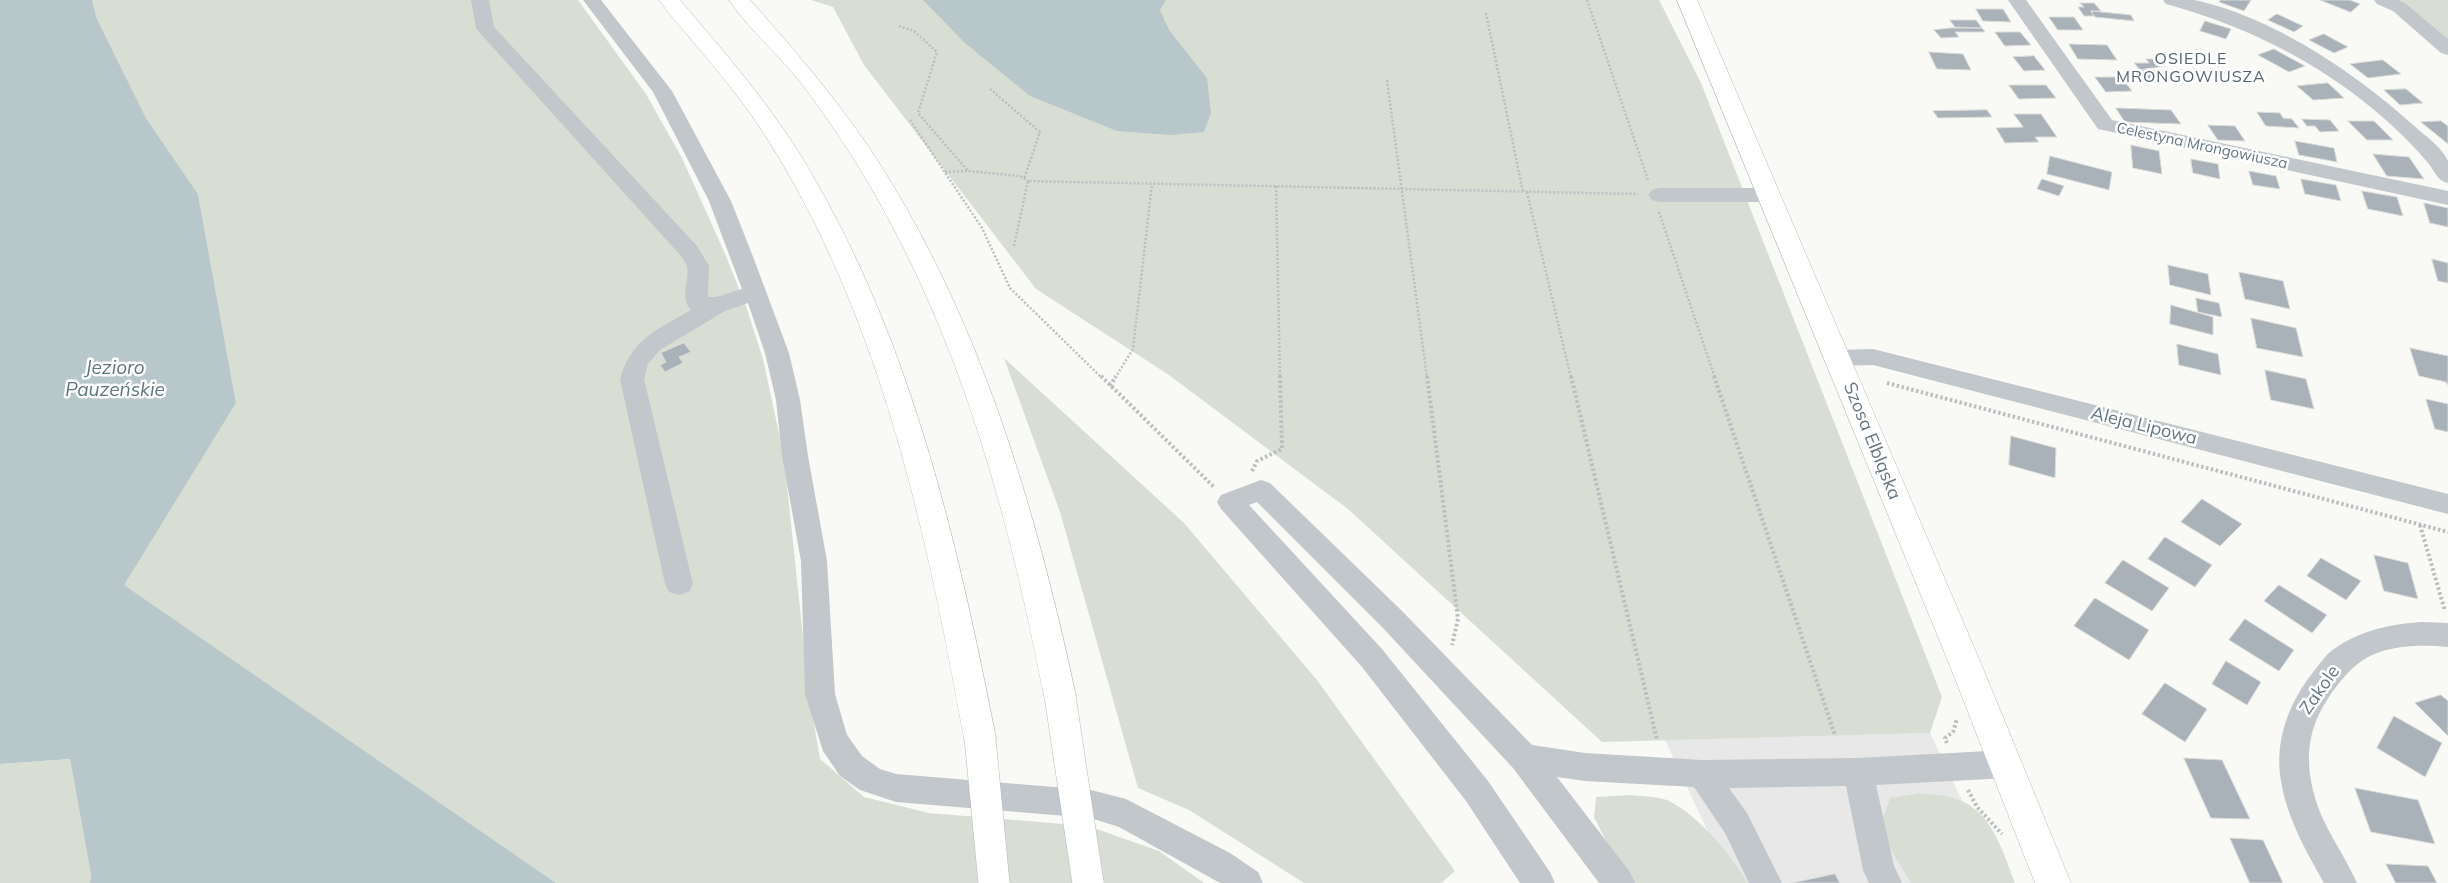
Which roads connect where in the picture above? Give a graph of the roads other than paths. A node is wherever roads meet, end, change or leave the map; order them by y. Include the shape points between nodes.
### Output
1 (480, 0) edge
2 (592, 0) edge
3 (669, 0) edge
4 (739, 0) edge
5 (1686, 0) edge
6 (2017, 0) edge
7 (2172, 0) edge
8 (2383, 0) edge
9 (2448, 49) edge
10 (2448, 178) edge
11 (1656, 195) road end
12 (1769, 195) junction
13 (2448, 198) edge
14 (755, 293) junction
15 (720, 304) junction
16 (1838, 358) junction
17 (2448, 504) edge
18 (679, 584) dead end
19 (2447, 623) edge
20 (1524, 758) junction
21 (2007, 764) junction
22 (1858, 772) junction
23 (1702, 774) junction
24 (994, 883) edge
25 (1088, 883) edge
26 (1247, 883) edge
27 (1539, 883) edge
28 (1619, 883) edge
29 (1766, 883) edge
30 (1886, 883) edge
31 (2054, 883) edge
32 (2341, 883) edge

1 - 15 street via 485,28 690,252 698,266 698,304
2 - 14 street via 662,91 720,201
3 - 24 main road, bridge via 752,100 797,169 838,248 880,344 912,435 961,631 980,738
4 - 25 main road, bridge via 768,29 858,147 903,225 955,330 1018,510 1045,612
5 - 12 main road, Szosa Elbląska
6 - 13 street, Celestyna Mrongowiusza via 2105,125
7 - 10 street via 2254,27 2333,69 2392,115 2438,161
8 - 9 street via 2399,7
11 - 12 street
12 - 16 main road, Szosa Elbląska
14 - 15 street
14 - 26 street via 777,353 788,400 814,561 820,694 834,741 852,766 872,780 896,788 1091,804 1126,814 1219,864
15 - 18 street via 652,344 638,361 632,379
16 - 17 street, Aleja Lipowa via 1873,358
16 - 21 main road, Szosa Elbląska
19 - 32 street, Zakole via 2417,634 2385,637 2342,659 2310,698 2300,718 2294,765 2300,799 2314,834
20 - 23 street via 1585,767
20 - 27 street via 1393,620 1261,490 1230,502 1372,658 1477,791
20 - 28 street
21 - 22 street
21 - 31 main road, Szosa Elbląska
22 - 23 street
22 - 30 street via 1879,870
23 - 29 street via 1736,823

